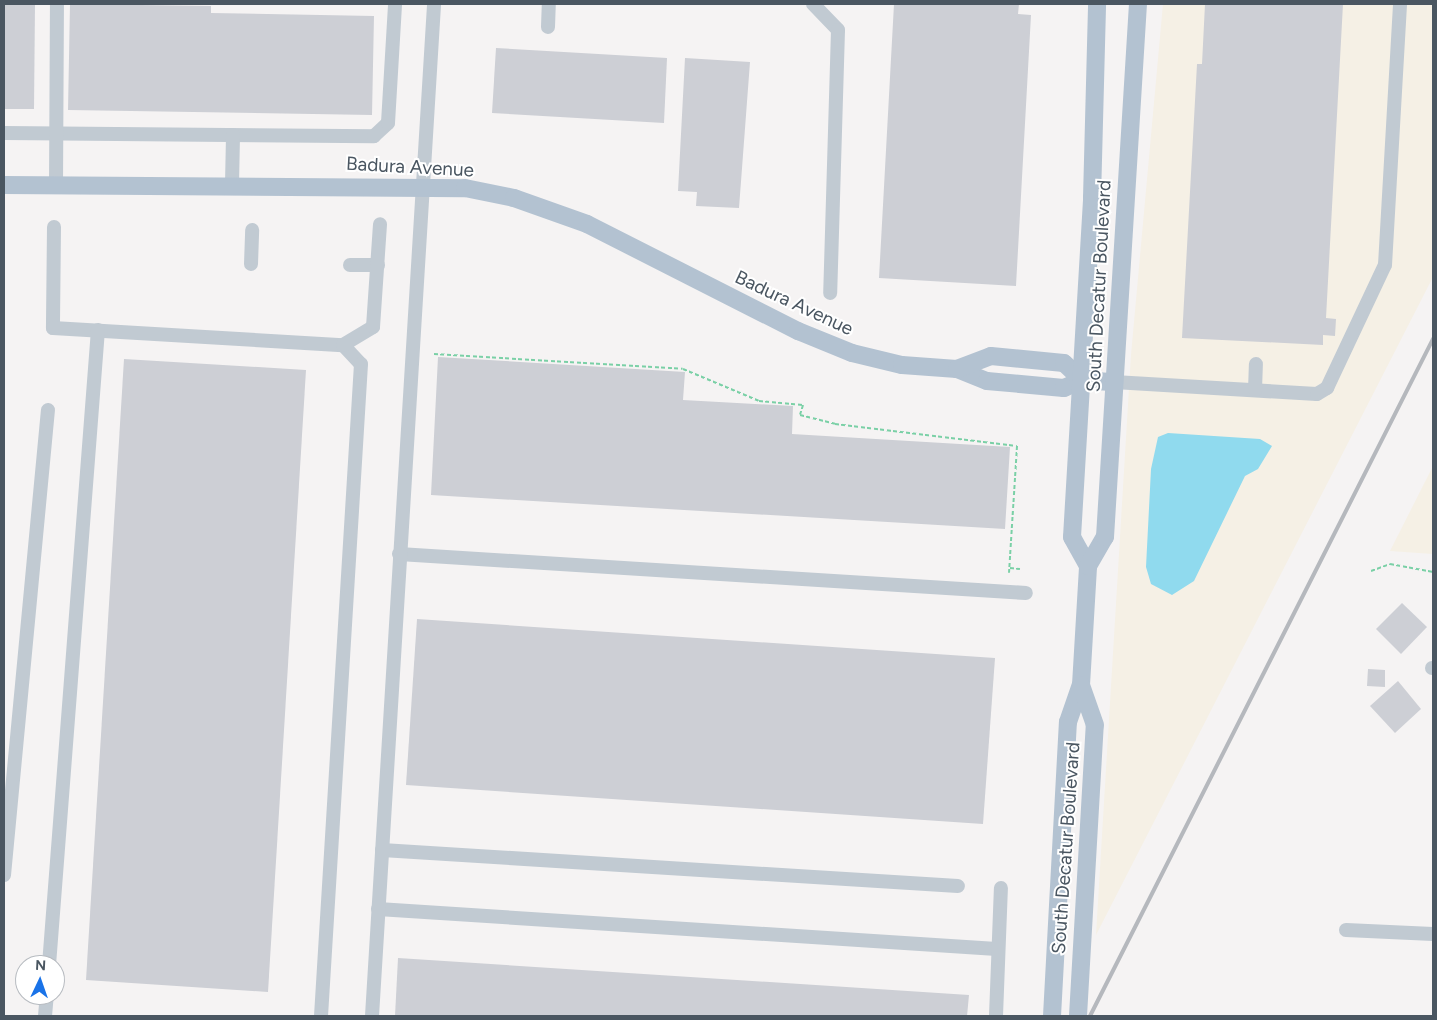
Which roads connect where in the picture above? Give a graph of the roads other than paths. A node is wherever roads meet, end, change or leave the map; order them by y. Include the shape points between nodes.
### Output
1 (57, 4) edge
2 (395, 4) edge
3 (434, 4) edge
4 (549, 4) edge
5 (813, 4) edge
6 (1097, 4) edge
7 (1138, 4) edge
8 (1400, 4) edge
9 (548, 27) dead end
10 (4, 133) edge
11 (56, 133) junction
12 (233, 134) junction
13 (232, 184) junction
14 (4, 185) edge
15 (421, 185) junction
16 (56, 186) junction
17 (380, 224) dead end
18 (54, 227) dead end
19 (252, 230) dead end
20 (251, 264) dead end
21 (350, 265) dead end
22 (378, 265) junction
23 (830, 293) dead end
24 (98, 330) junction
25 (344, 344) junction
26 (1256, 364) dead end
27 (957, 370) junction
28 (1082, 380) junction
29 (1114, 382) junction
30 (1254, 390) junction
31 (48, 410) dead end
32 (399, 554) junction
33 (1088, 566) junction
34 (1026, 593) dead end
35 (1081, 685) junction
36 (382, 850) junction
37 (4, 874) edge
38 (958, 886) dead end
39 (1001, 888) dead end
40 (378, 909) junction
41 (1346, 930) dead end
42 (1433, 934) edge
43 (997, 949) junction
44 (50, 955) edge
45 (321, 1016) edge
46 (372, 1016) edge
47 (996, 1016) edge
48 (1052, 1016) edge
49 (1078, 1016) edge

1 - 11 street
2 - 12 street via 388,123 374,136
3 - 15 street
4 - 9 street
5 - 23 street via 838,30
6 - 28 main road, South Decatur Boulevard
7 - 29 main road, South Decatur Boulevard
8 - 30 street, Badura Avenue via 1385,266 1327,388 1317,394
10 - 11 street
11 - 12 street
11 - 16 street
12 - 13 street
13 - 15 main road, Badura Avenue
13 - 16 main road, Badura Avenue
14 - 16 main road, Badura Avenue
15 - 27 main road, Badura Avenue via 514,198 587,224 798,331 852,353 902,365
15 - 32 street
17 - 22 street
18 - 24 street via 52,328
19 - 20 street
21 - 22 street
22 - 25 street via 373,327
24 - 25 street
24 - 44 street
25 - 45 street via 361,364
26 - 30 street
27 - 28 main road, Badura Avenue via 987,381 1064,388
27 - 28 main road, Badura Avenue via 991,356 1064,363
28 - 29 main road, Badura Avenue
28 - 33 main road, South Decatur Boulevard via 1072,537
29 - 30 street, Badura Avenue
29 - 33 main road, South Decatur Boulevard via 1105,537
31 - 37 street
32 - 34 street
32 - 36 street
33 - 35 main road, South Decatur Boulevard
35 - 48 main road, South Decatur Boulevard via 1068,722
35 - 49 main road, South Decatur Boulevard via 1095,725
36 - 38 street
36 - 40 street
39 - 43 street
40 - 43 street
40 - 46 street
41 - 42 street
43 - 47 street

